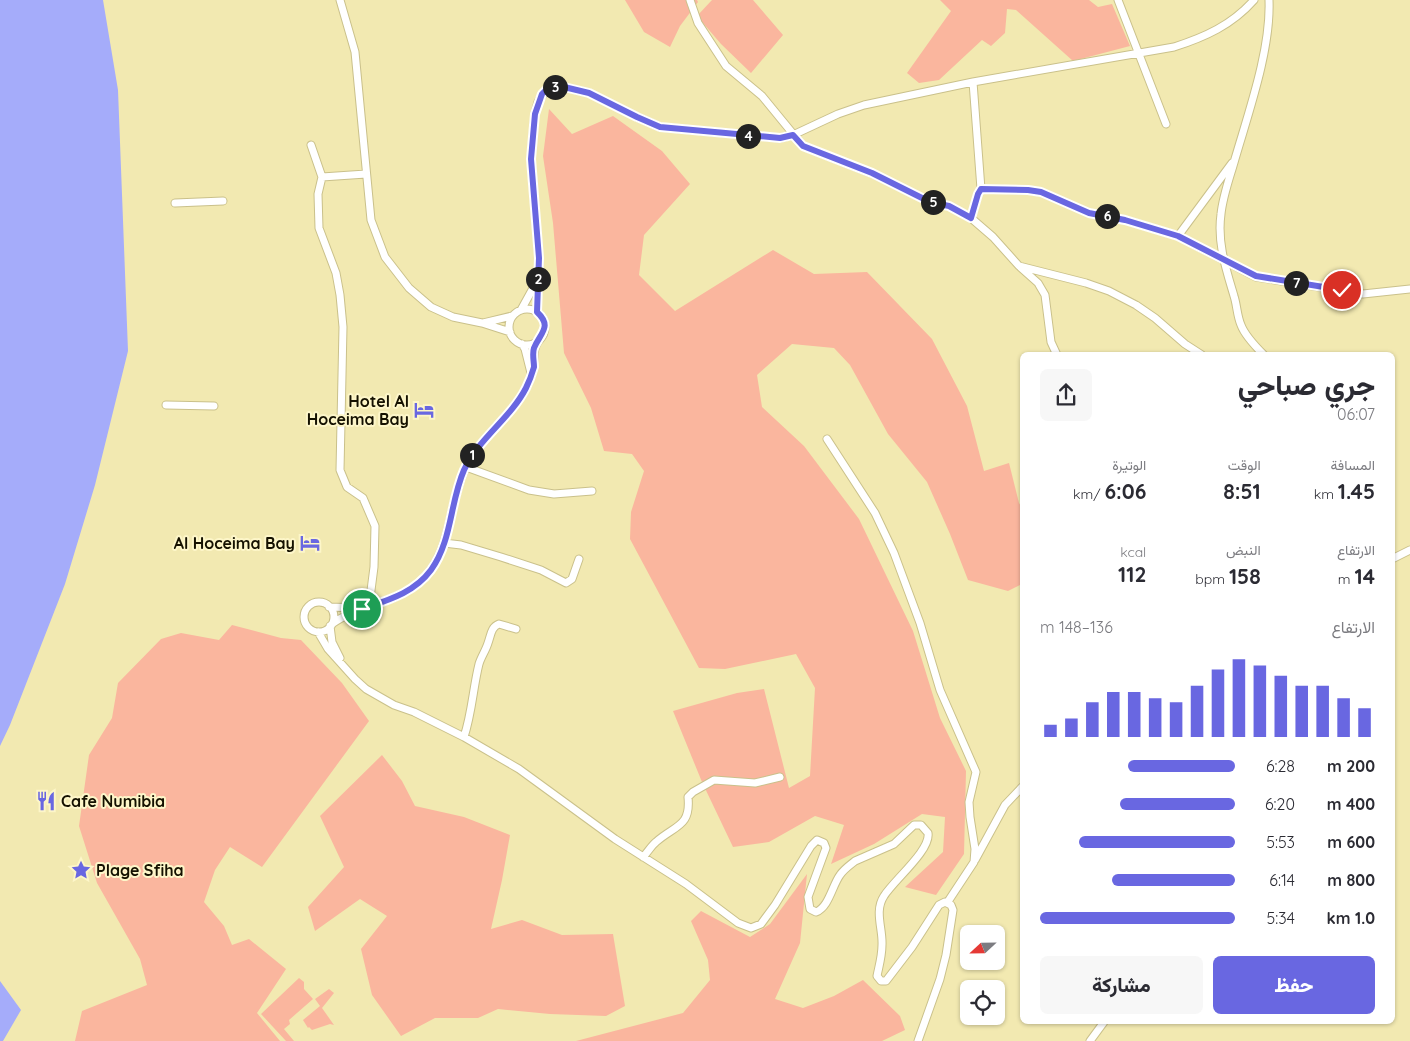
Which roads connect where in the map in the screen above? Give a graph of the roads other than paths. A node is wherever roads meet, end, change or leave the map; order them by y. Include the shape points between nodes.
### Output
1 (340, 0) edge
2 (690, 0) edge
3 (1118, 0) edge
4 (1254, 0) edge
5 (1269, 0) edge
6 (1139, 52) junction
7 (973, 82) junction
8 (1166, 124) dead end
9 (793, 135) junction
10 (311, 145) dead end
11 (1236, 159) junction
12 (366, 174) junction
13 (322, 177) junction
14 (981, 189) junction
15 (223, 200) dead end
16 (175, 203) dead end
17 (971, 218) junction
18 (1178, 236) junction
19 (1222, 258) junction
20 (1019, 266) junction
21 (538, 279) junction
22 (1410, 289) edge
23 (521, 310) junction
24 (537, 312) junction
25 (512, 316) junction
26 (482, 323) junction
27 (510, 332) junction
28 (539, 340) junction
29 (522, 344) junction
30 (1055, 352) edge
31 (1197, 352) edge
32 (1262, 352) edge
33 (532, 373) junction
34 (166, 405) dead end
35 (214, 406) dead end
36 (827, 439) dead end
37 (466, 467) junction
38 (592, 491) dead end
39 (444, 543) junction
40 (1410, 550) edge
41 (1395, 558) edge
42 (579, 560) dead end
43 (370, 598) dead end
44 (329, 606) junction
45 (362, 609) junction
46 (331, 625) junction
47 (516, 629) dead end
48 (318, 632) junction
49 (345, 667) junction
50 (464, 737) junction
51 (780, 776) dead end
52 (1020, 789) edge
53 (644, 858) junction
54 (974, 862) junction
55 (947, 903) junction
56 (1103, 1024) edge
57 (918, 1041) edge
58 (1090, 1041) edge

1 - 12 street via 355,52
2 - 9 street via 698,23 726,66 762,96
3 - 6 street
4 - 6 street via 1225,25 1198,39 1174,47
5 - 11 street via 1270,15 1264,49
6 - 7 street
6 - 8 street
7 - 9 street via 864,105
7 - 14 street
9 - 17 street via 803,146
9 - 21 street via 780,138 660,127 589,93 560,86 546,90 535,114 531,159
10 - 13 street
11 - 18 street
11 - 19 street via 1221,215
12 - 13 street
12 - 26 street via 371,220 385,257 409,288 431,307 453,317
13 - 43 street via 318,194 319,228 336,273 343,327 340,470 347,487 363,498 375,526
14 - 17 street
14 - 18 street via 1041,192 1089,213
15 - 16 street
17 - 20 street
18 - 19 street
19 - 22 street via 1256,276 1283,282 1363,294
19 - 32 street via 1241,326
20 - 30 street via 1046,295
20 - 31 street via 1086,282 1109,291 1142,309
21 - 23 street
21 - 24 street
23 - 24 street
23 - 25 street
24 - 28 street via 544,325
25 - 26 street
25 - 27 street
26 - 27 street
27 - 29 street
28 - 29 street
28 - 33 street via 533,352
29 - 33 street
33 - 37 street via 517,403 474,451
34 - 35 street
36 - 54 street via 875,513 890,545 920,623 940,690 976,772 969,802
37 - 38 street via 529,490 554,494
37 - 39 street
39 - 42 street via 509,559 566,582 572,579
39 - 45 street via 431,570 410,590
40 - 41 street
44 - 45 street
44 - 46 street via 333,613
44 - 48 street via 317,602 305,611 306,625
45 - 46 street
46 - 48 street
46 - 49 street via 332,642
47 - 50 street via 499,624 492,629 480,663
48 - 49 street
49 - 50 street via 378,697
50 - 53 street via 519,769
51 - 53 street via 756,783 720,779 707,784 688,797 688,814 682,823 655,842
52 - 54 street via 1006,805
53 - 55 street via 686,884 738,923 751,928 761,924 817,840 826,848 808,897 810,908 816,912 823,908 839,876 850,864 894,844 914,825 921,825 928,833 927,843 889,887 880,905 882,942 877,976 883,982 939,905
54 - 55 street
55 - 57 street via 953,910 946,955
56 - 58 street

